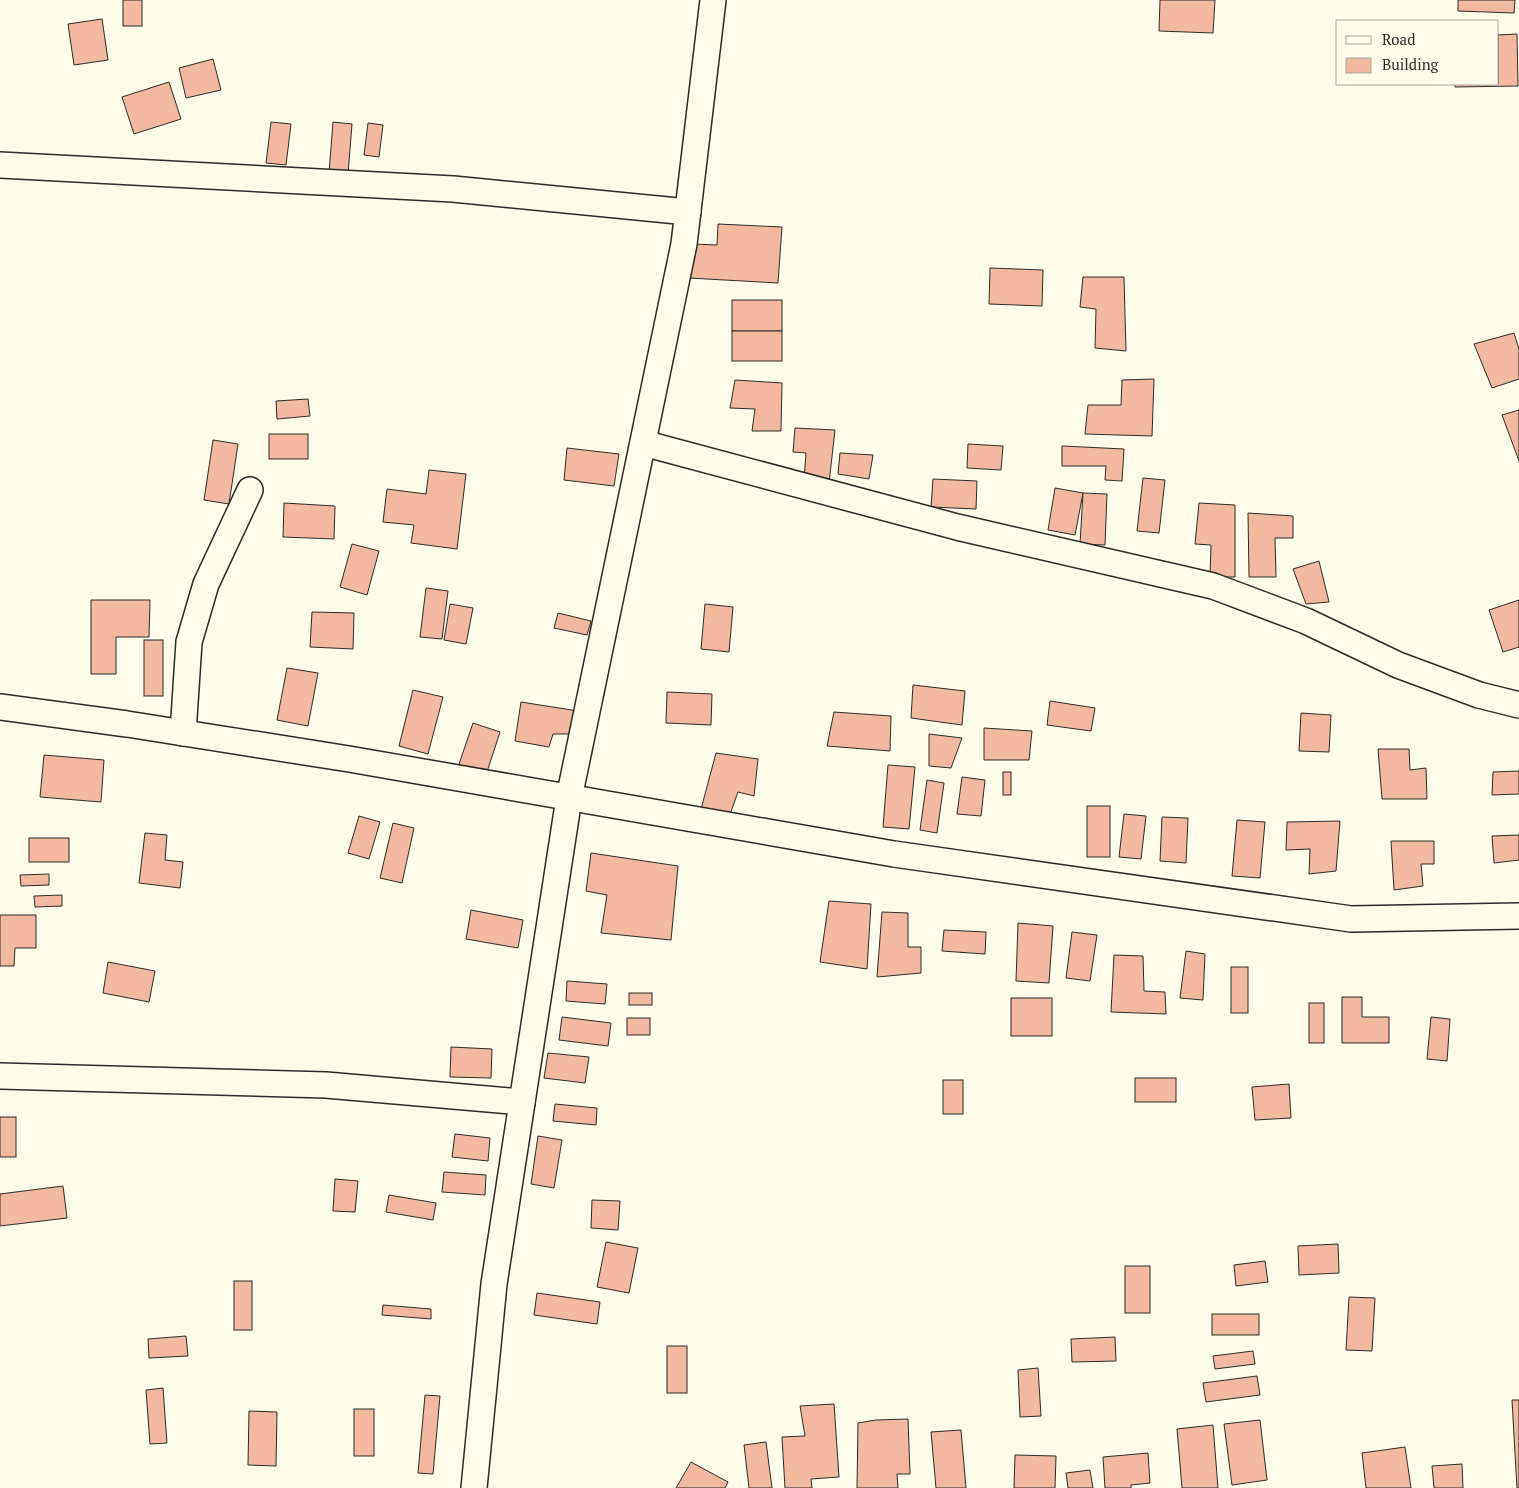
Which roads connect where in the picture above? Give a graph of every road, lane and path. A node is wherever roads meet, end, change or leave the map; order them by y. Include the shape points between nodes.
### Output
1 (713, 0) edge
2 (0, 166) edge
3 (688, 212) junction
4 (643, 443) junction
5 (250, 490) dead end
6 (1519, 705) edge
7 (0, 707) edge
8 (183, 733) junction
9 (569, 798) junction
10 (1519, 916) edge
11 (0, 1076) edge
12 (522, 1102) junction
13 (474, 1488) edge

1 - 3 street
2 - 3 street via 453,189
3 - 4 street
4 - 6 street via 956,527 1213,586 1306,621 1398,664
4 - 9 street
5 - 8 street via 206,584 189,642
7 - 8 street
8 - 9 street
9 - 10 street via 894,854 1351,919
9 - 12 street
11 - 12 street via 326,1085
12 - 13 street via 494,1284

